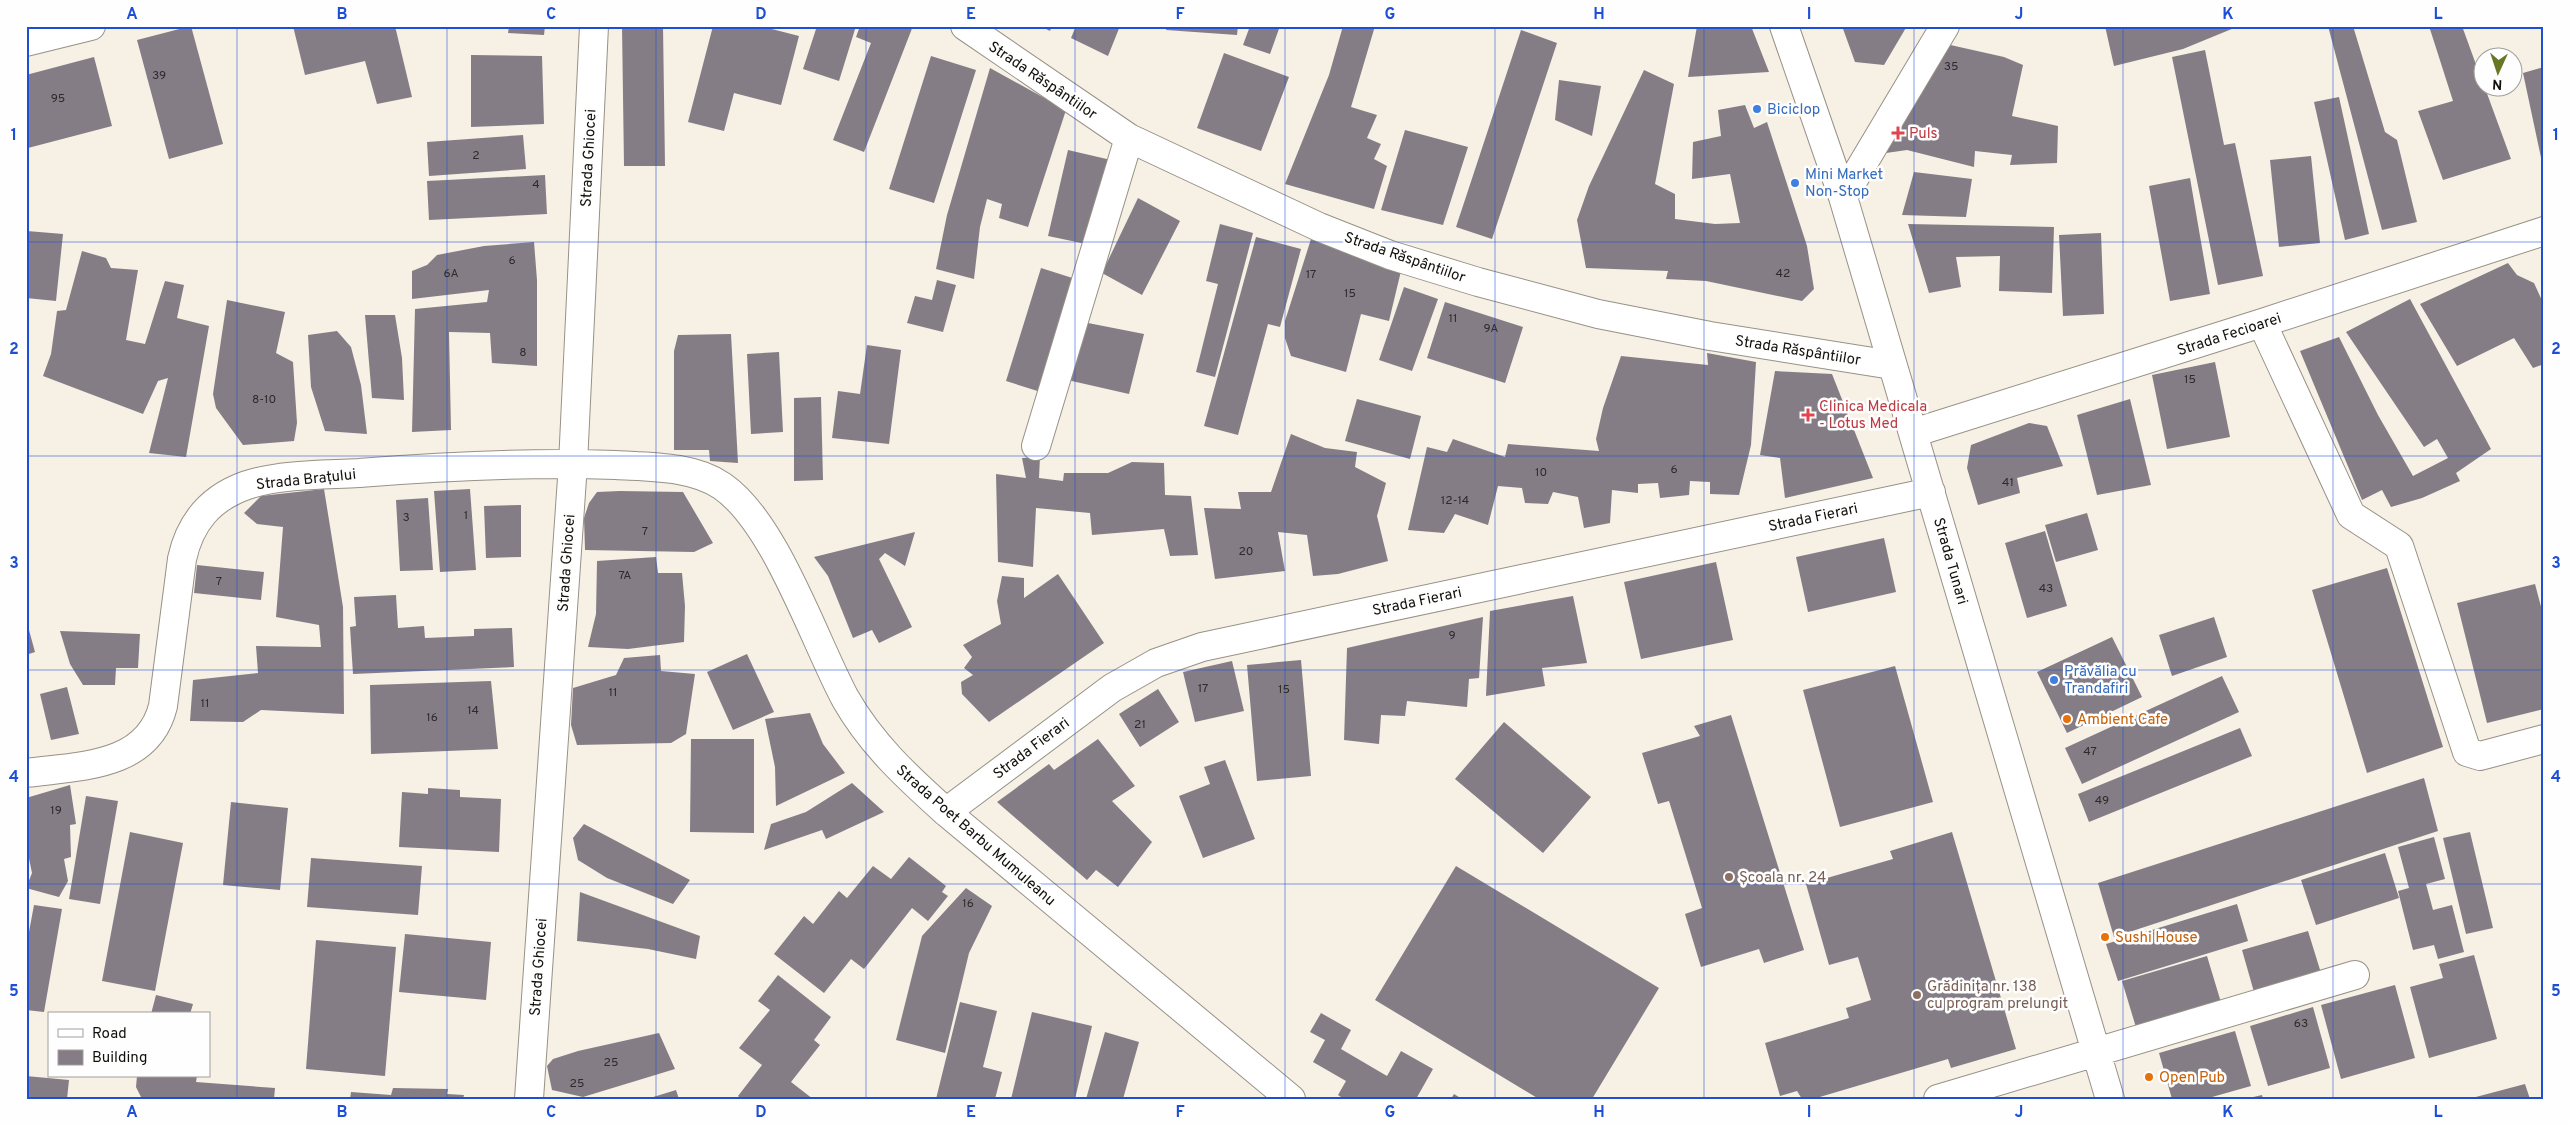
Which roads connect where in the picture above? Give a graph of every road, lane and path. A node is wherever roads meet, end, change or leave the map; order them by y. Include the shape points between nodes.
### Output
1 (91, 26) edge
2 (594, 26) edge
3 (965, 26) edge
4 (1784, 26) edge
5 (1945, 26) edge
6 (26, 42) edge
7 (1130, 138) junction
8 (1843, 197) junction
9 (2544, 231) edge
10 (2262, 323) junction
11 (1892, 365) junction
12 (1913, 433) junction
13 (1036, 446) dead end
14 (573, 464) junction
15 (1931, 492) junction
16 (2544, 739) edge
17 (26, 773) edge
18 (946, 812) junction
19 (2356, 975) dead end
20 (2096, 1051) junction
21 (529, 1099) edge
22 (1291, 1099) edge
23 (1938, 1099) edge
24 (2110, 1099) edge

1 - 6 street
2 - 14 street, Strada Ghiocei
3 - 7 street, Strada Răspântiilor
4 - 8 street, Strada Tunari
5 - 8 street
7 - 11 street, Strada Răspântiilor via 1319,227 1390,255 1469,279 1598,314 1710,336
7 - 13 street
8 - 11 street, Strada Tunari
9 - 10 street, Strada Fecioarei
10 - 12 street, Strada Fecioarei
10 - 16 street via 2351,515 2399,546 2467,752 2480,756
11 - 12 street, Strada Tunari
12 - 15 street, Strada Tunari
14 - 17 street, Strada Brațului via 420,468 277,479 247,485 225,495 196,519 186,539 163,706 160,721 146,741 108,761
14 - 18 street, Strada Poet Barbu Mumuleanu via 659,467 693,474 721,485 744,504 771,546 845,698 868,734 898,769
14 - 21 street, Strada Ghiocei
15 - 18 street, Strada Fierari via 1202,646 1156,663 1112,688
15 - 20 street, Strada Tunari
18 - 22 street, Strada Poet Barbu Mumuleanu
19 - 20 street
20 - 23 street
20 - 24 street, Strada Tunari

